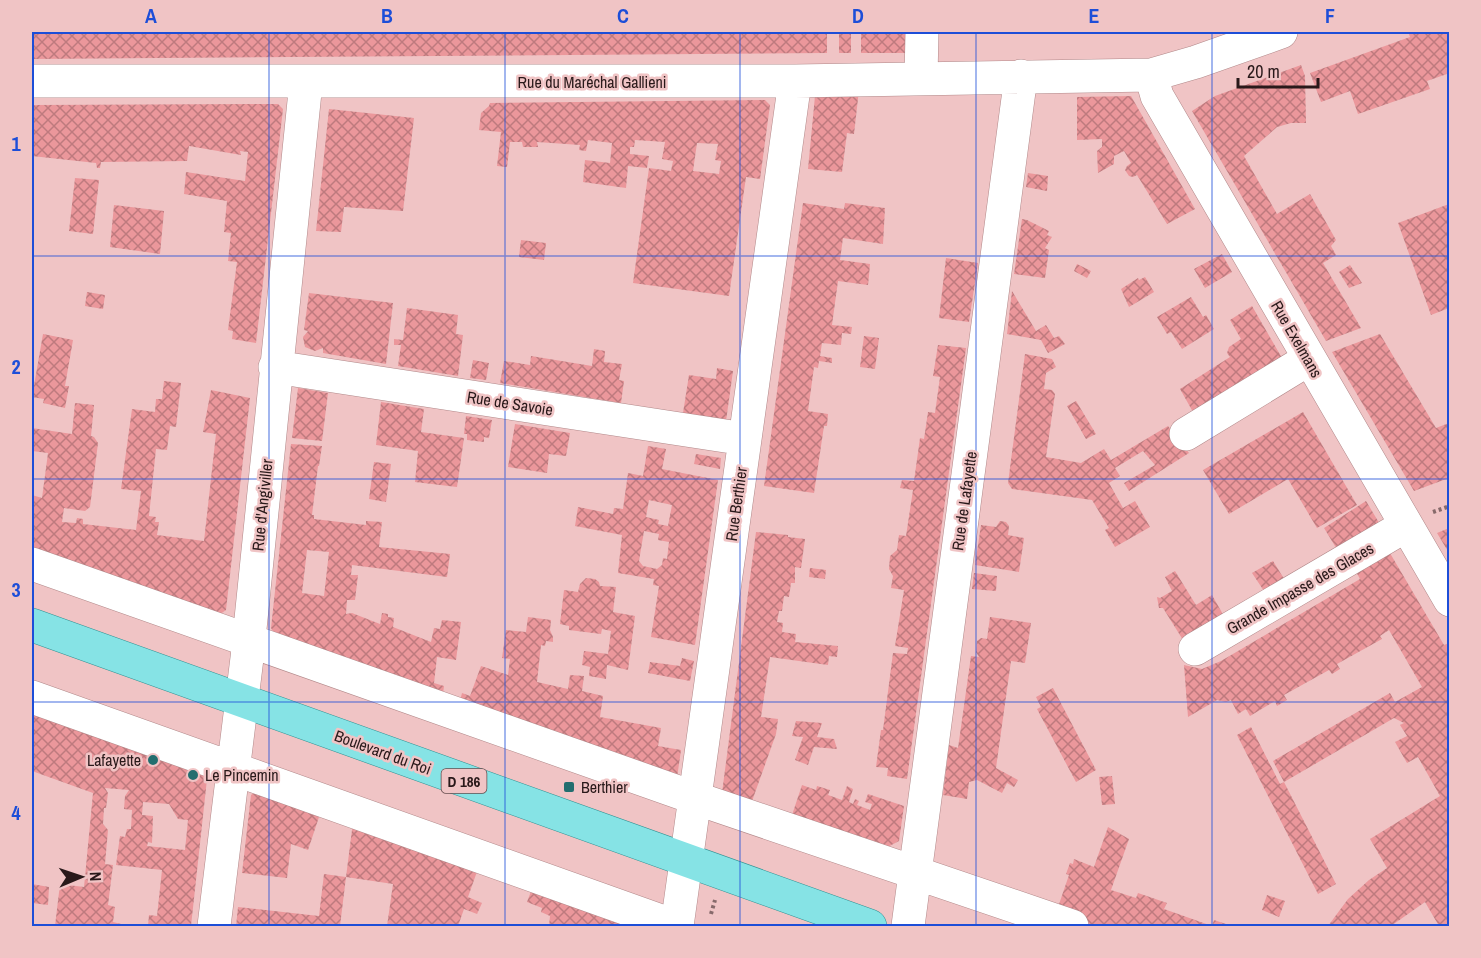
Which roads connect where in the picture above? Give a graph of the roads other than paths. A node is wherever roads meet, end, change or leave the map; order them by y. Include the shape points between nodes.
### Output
1 (922, 32) edge
2 (1281, 32) edge
3 (1151, 75) junction
4 (1021, 76) junction
5 (921, 78) junction
6 (32, 81) edge
7 (795, 81) junction
8 (306, 82) junction
9 (1309, 359) junction
10 (275, 367) junction
11 (1186, 434) dead end
12 (746, 439) junction
13 (1405, 526) junction
14 (32, 564) edge
15 (1449, 600) edge
16 (32, 626) edge
17 (248, 642) junction
18 (1195, 649) dead end
19 (32, 697) edge
20 (242, 701) junction
21 (233, 768) junction
22 (695, 798) junction
23 (686, 860) junction
24 (915, 871) junction
25 (214, 927) edge
26 (676, 927) edge
27 (870, 927) edge
28 (908, 927) edge
29 (1072, 927) edge

1 - 5 street
2 - 3 street, Rue du Maréchal Gallieni
3 - 4 street, Rue du Maréchal Gallieni
3 - 9 street, Rue Exelmans via 1157,96
4 - 5 street, Rue du Maréchal Gallieni
4 - 24 street, Rue de Lafayette
5 - 7 street, Rue du Maréchal Gallieni
6 - 8 street, Rue du Maréchal Gallieni
7 - 8 street, Rue du Maréchal Gallieni
7 - 12 street, Rue Berthier
8 - 10 street, Rue d'Angiviller
9 - 11 street
9 - 13 street, Rue Exelmans
10 - 12 street, Rue de Savoie
10 - 17 street, Rue d'Angiviller
12 - 22 street, Rue Berthier
13 - 15 street, Rue Exelmans
13 - 18 street, Grande Impasse des Glaces
14 - 17 street
16 - 20 main road, Boulevard du Roi / D 186
17 - 20 street, Rue d'Angiviller
17 - 22 street
19 - 21 street
20 - 21 street, Rue d'Angiviller
20 - 23 main road, Boulevard du Roi / D 186
21 - 25 street, Rue d'Angiviller
21 - 26 street
22 - 23 street, Rue Berthier
22 - 24 street
23 - 26 street, Rue Berthier
23 - 27 main road, Boulevard du Roi / D 186
24 - 28 street, Rue de Lafayette
24 - 29 street

